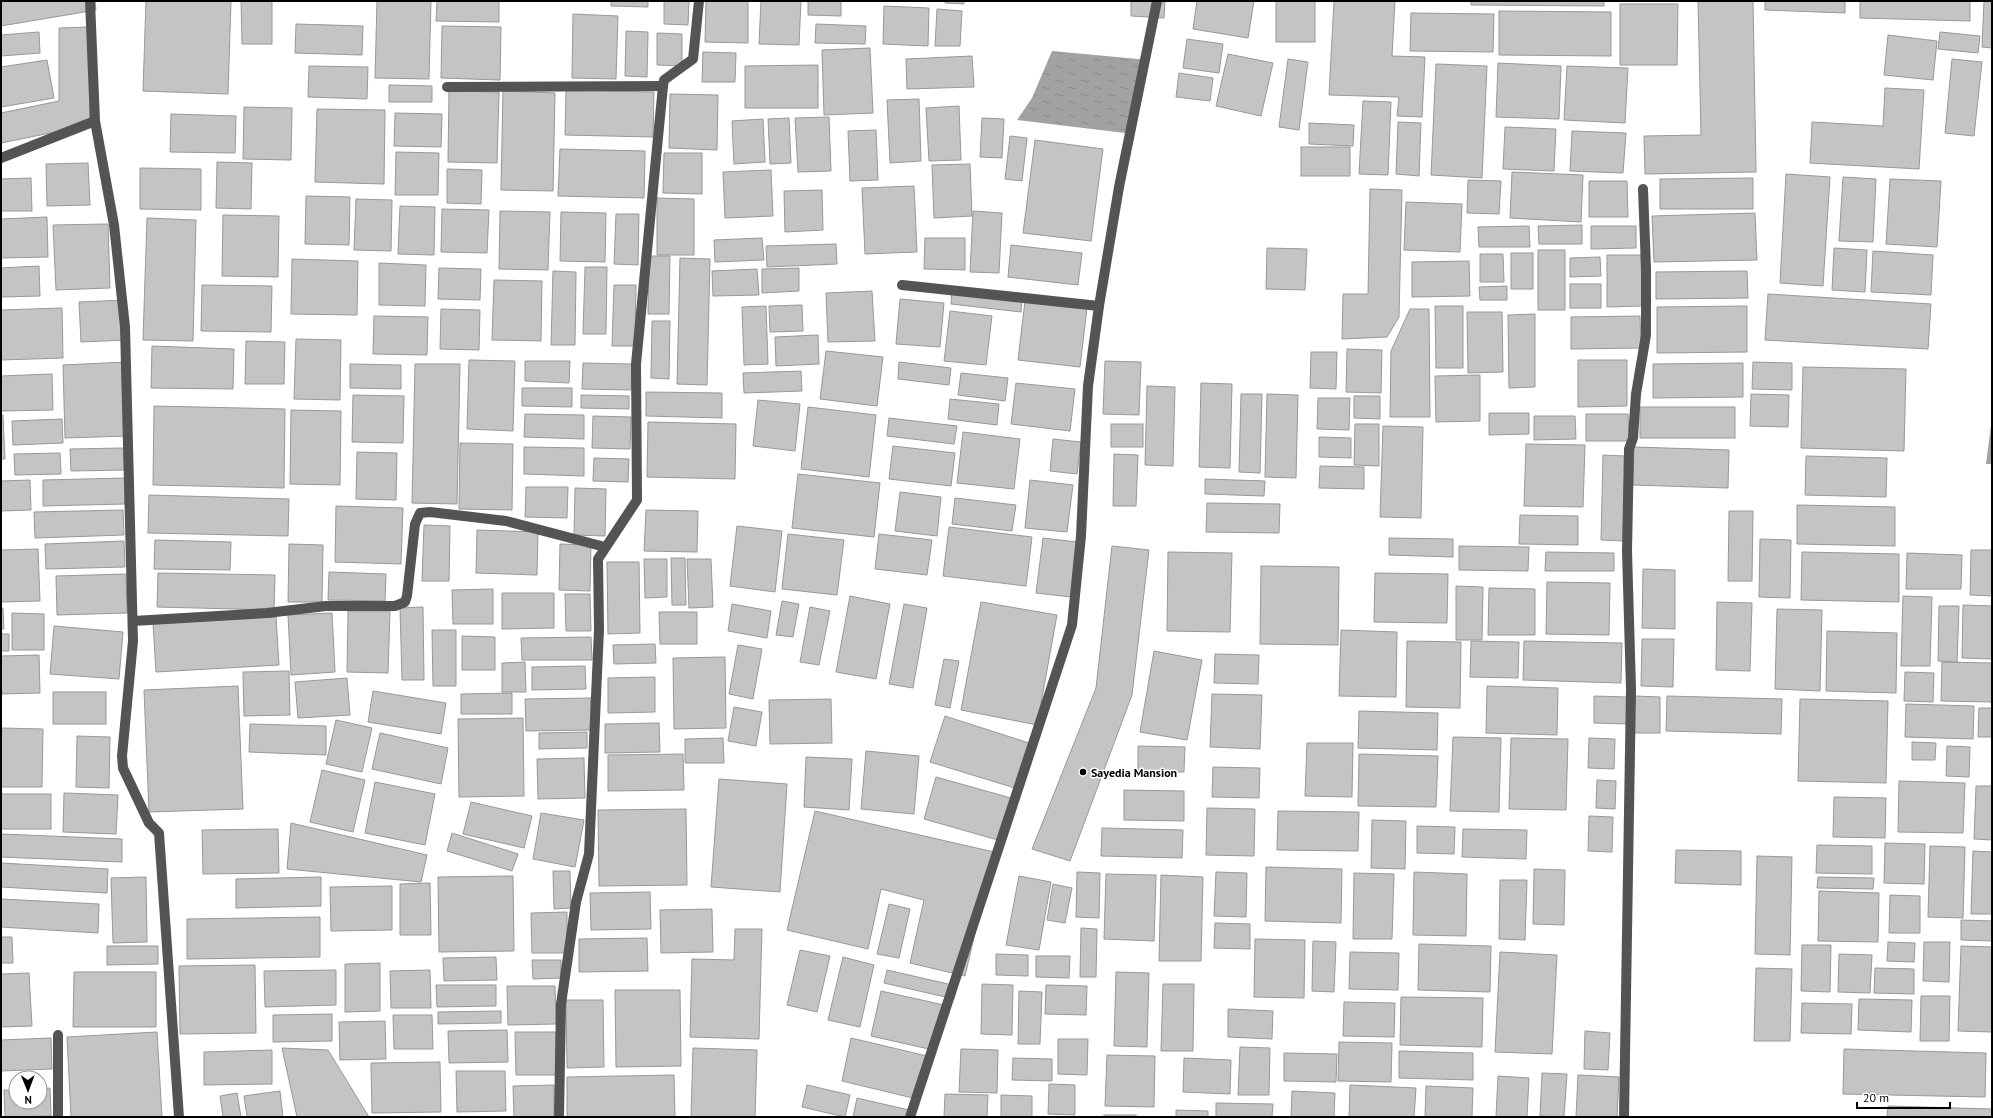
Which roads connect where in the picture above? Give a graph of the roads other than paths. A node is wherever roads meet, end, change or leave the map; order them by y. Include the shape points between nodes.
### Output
1 (90, 1) edge
2 (698, 1) edge
3 (1157, 1) edge
4 (663, 86) junction
5 (447, 87) dead end
6 (95, 121) junction
7 (1, 158) edge
8 (1643, 189) dead end
9 (902, 285) dead end
10 (1099, 306) junction
11 (605, 547) junction
12 (133, 620) junction
13 (58, 1034) dead end
14 (58, 1117) edge
15 (179, 1117) edge
16 (559, 1117) edge
17 (910, 1117) edge
18 (1624, 1117) edge

1 - 6 street
2 - 4 street via 694,59 664,80
3 - 10 street via 1119,186
4 - 5 street
4 - 11 street via 636,364 637,500
6 - 7 street
6 - 12 street via 114,225 125,327
8 - 18 street via 1646,335 1636,394 1633,438 1629,449 1627,551 1631,689
9 - 10 street
10 - 17 street via 1088,386 1081,536 1072,625
11 - 12 street via 506,521 420,513 415,524 405,602 394,606 326,606 267,613
11 - 16 street via 598,559 599,629 589,854 576,902 560,1004
12 - 15 street via 122,768 149,823 159,833
13 - 14 street

